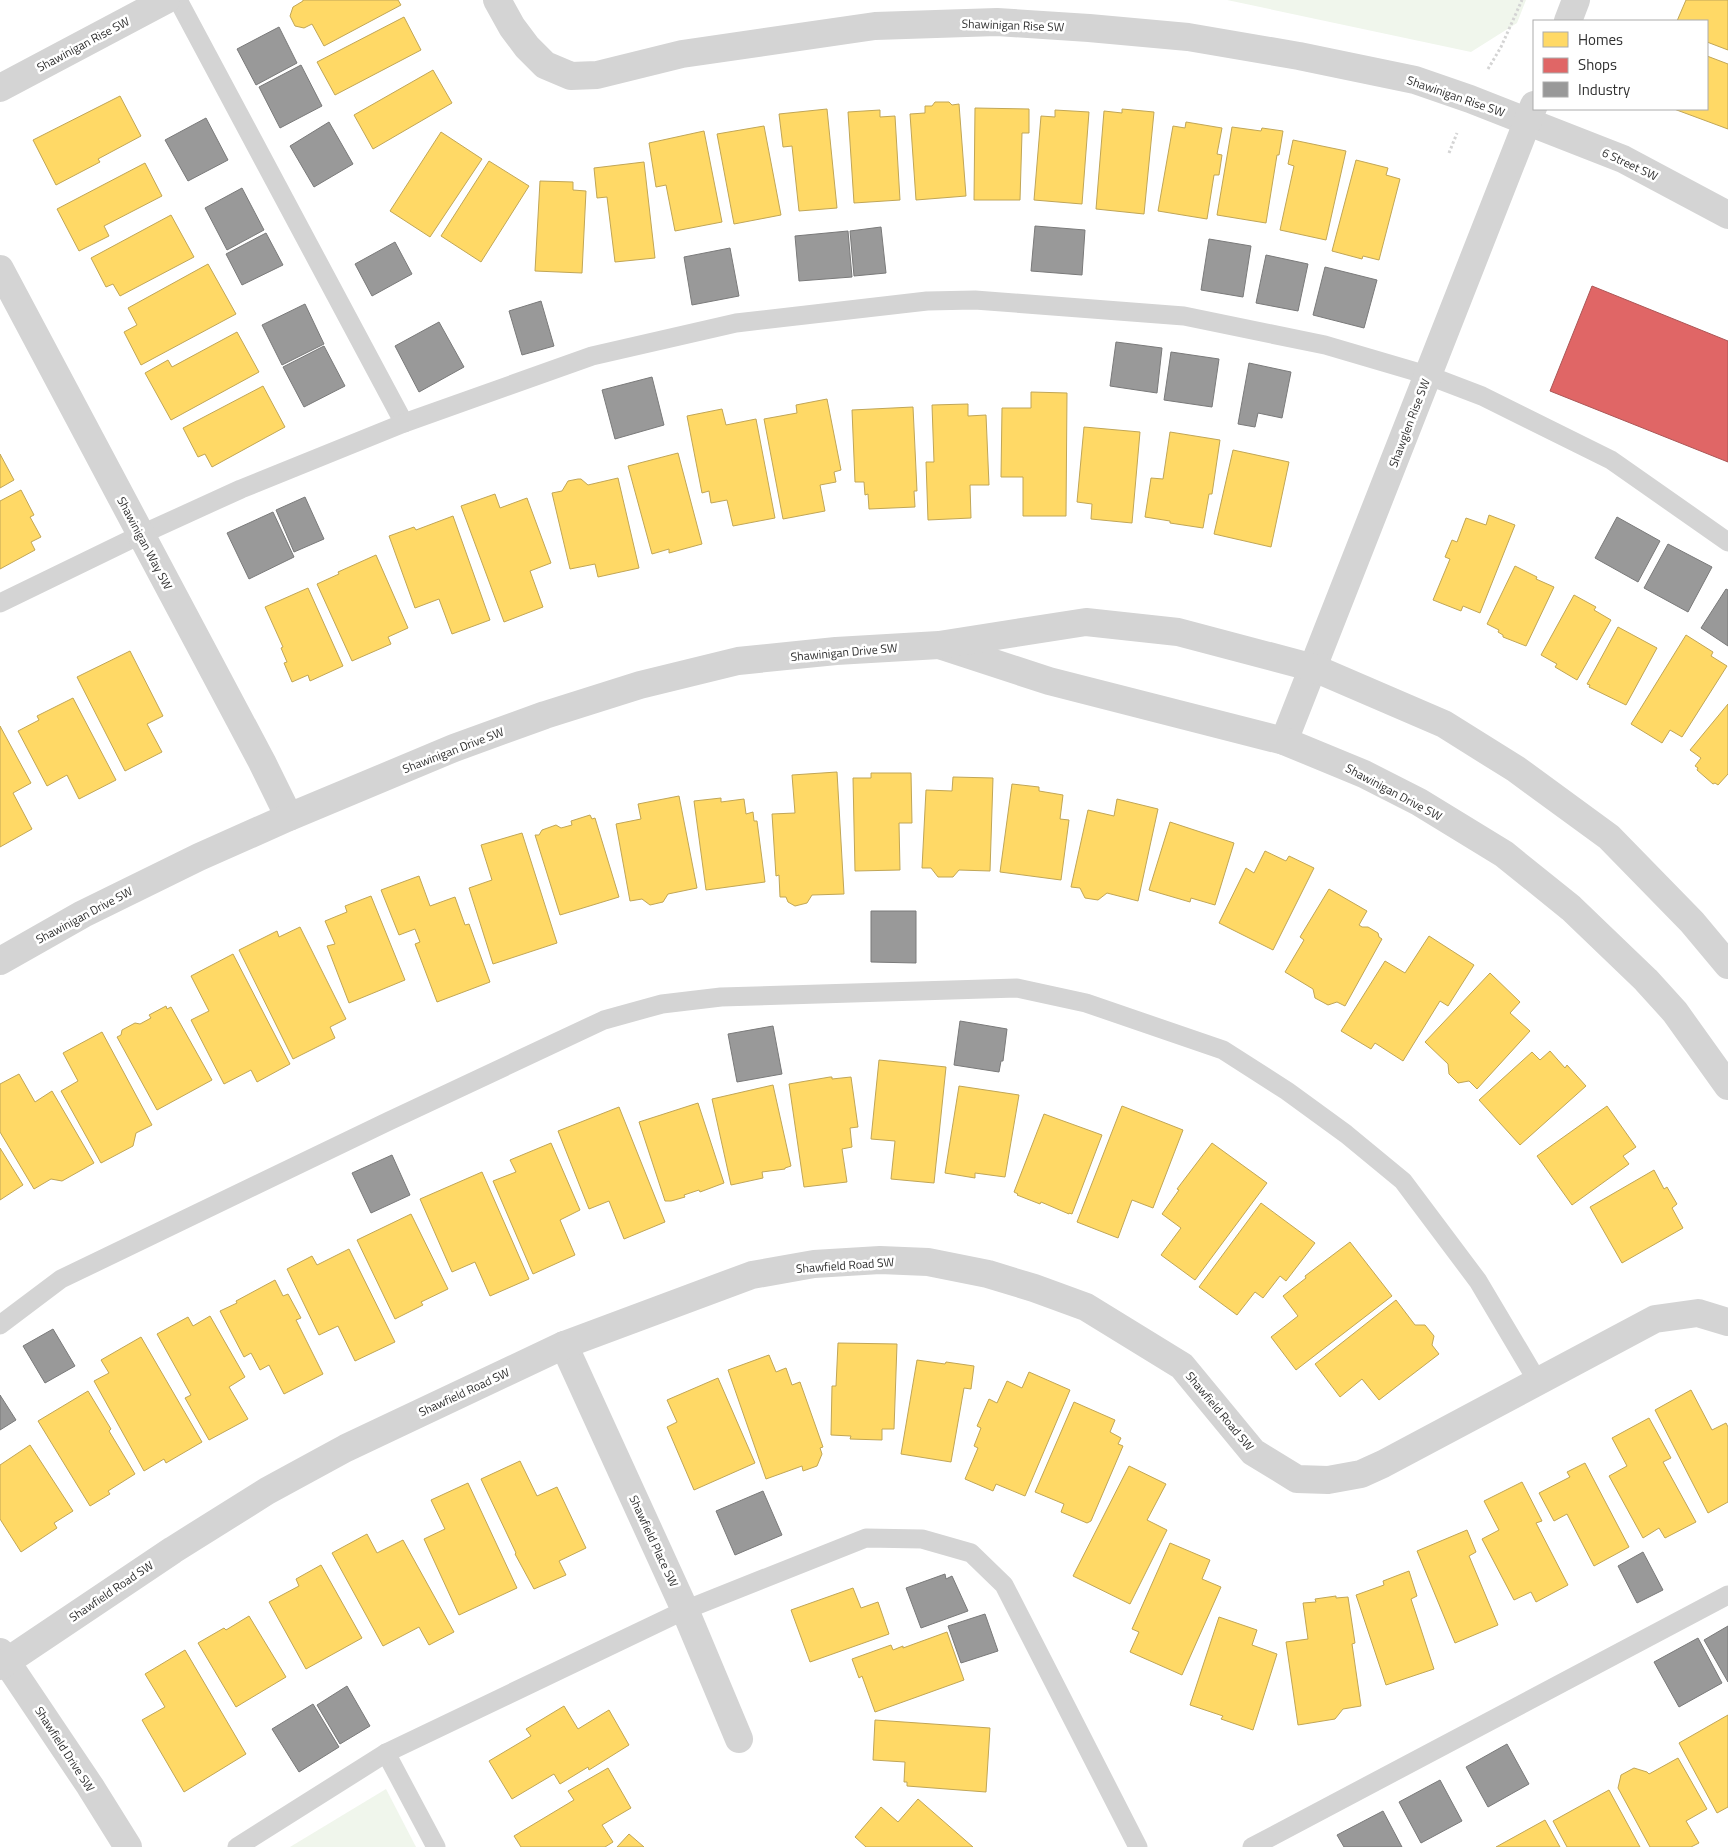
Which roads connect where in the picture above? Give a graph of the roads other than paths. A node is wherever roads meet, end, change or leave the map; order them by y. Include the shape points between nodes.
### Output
1 (166, 0) edge
2 (178, 0) edge
3 (497, 0) edge
4 (1576, 0) edge
5 (1568, 20) edge
6 (0, 88) edge
7 (1531, 114) edge
8 (1728, 215) edge
9 (0, 269) edge
10 (1427, 375) junction
11 (404, 423) junction
12 (140, 534) junction
13 (1728, 542) edge
14 (0, 603) edge
15 (939, 645) junction
16 (1314, 668) junction
17 (1284, 741) junction
18 (289, 817) junction
19 (0, 961) edge
20 (1728, 965) edge
21 (1728, 1086) edge
22 (1728, 1322) edge
23 (0, 1325) edge
24 (564, 1345) junction
25 (1538, 1382) junction
26 (1728, 1595) edge
27 (685, 1610) junction
28 (2, 1659) edge
29 (739, 1739) dead end
30 (386, 1753) junction
31 (128, 1847) edge
32 (237, 1847) edge
33 (436, 1847) edge
34 (1138, 1847) edge
35 (1252, 1847) edge

1 - 6 street, Shawinigan Rise SW
2 - 11 lane
3 - 7 street, Shawinigan Rise SW via 527,47 545,65 571,76 597,74 682,54 875,26 996,22 1188,37 1299,56 1415,80 1470,99
4 - 5 street
7 - 8 street, 6 Street SW
7 - 10 street, Shawglen Rise SW
9 - 12 street, Shawinigan Way SW
10 - 11 lane via 1325,345 1184,316 975,300 927,301 736,323 660,340 592,356
10 - 13 lane via 1482,396 1611,460
10 - 16 street, Shawglen Rise SW
11 - 12 lane
12 - 14 lane
12 - 18 street, Shawinigan Way SW
15 - 16 street, Shawinigan Drive SW via 1086,622 1178,632
15 - 17 street, Shawinigan Drive SW via 1050,681
15 - 18 street, Shawinigan Drive SW via 738,661 640,685 454,748
16 - 17 street, Shawglen Rise SW
16 - 20 street, Shawinigan Drive SW via 1444,724 1540,786 1609,837 1692,922
17 - 21 street, Shawinigan Drive SW via 1364,774 1419,802 1504,854 1571,908 1646,980 1675,1012
18 - 19 street, Shawinigan Drive SW via 199,856 83,914
22 - 25 street, Shawfield Road SW via 1698,1313 1655,1319
23 - 25 lane via 61,1279 604,1020 662,1004 721,997 1017,988 1086,1003 1223,1050 1346,1134 1403,1181 1478,1281
24 - 25 street, Shawfield Road SW via 752,1275 824,1264 880,1260 928,1262 988,1274 1086,1307 1182,1366 1253,1452 1297,1479 1328,1480 1361,1474
24 - 27 street, Shawfield Place SW
24 - 28 street, Shawfield Road SW via 346,1448 267,1491
26 - 35 lane
27 - 29 street, Shawfield Place SW
27 - 30 lane
27 - 34 lane via 866,1538 922,1539 971,1553 1004,1585
28 - 31 street, Shawfield Drive SW
30 - 32 lane
30 - 33 lane

